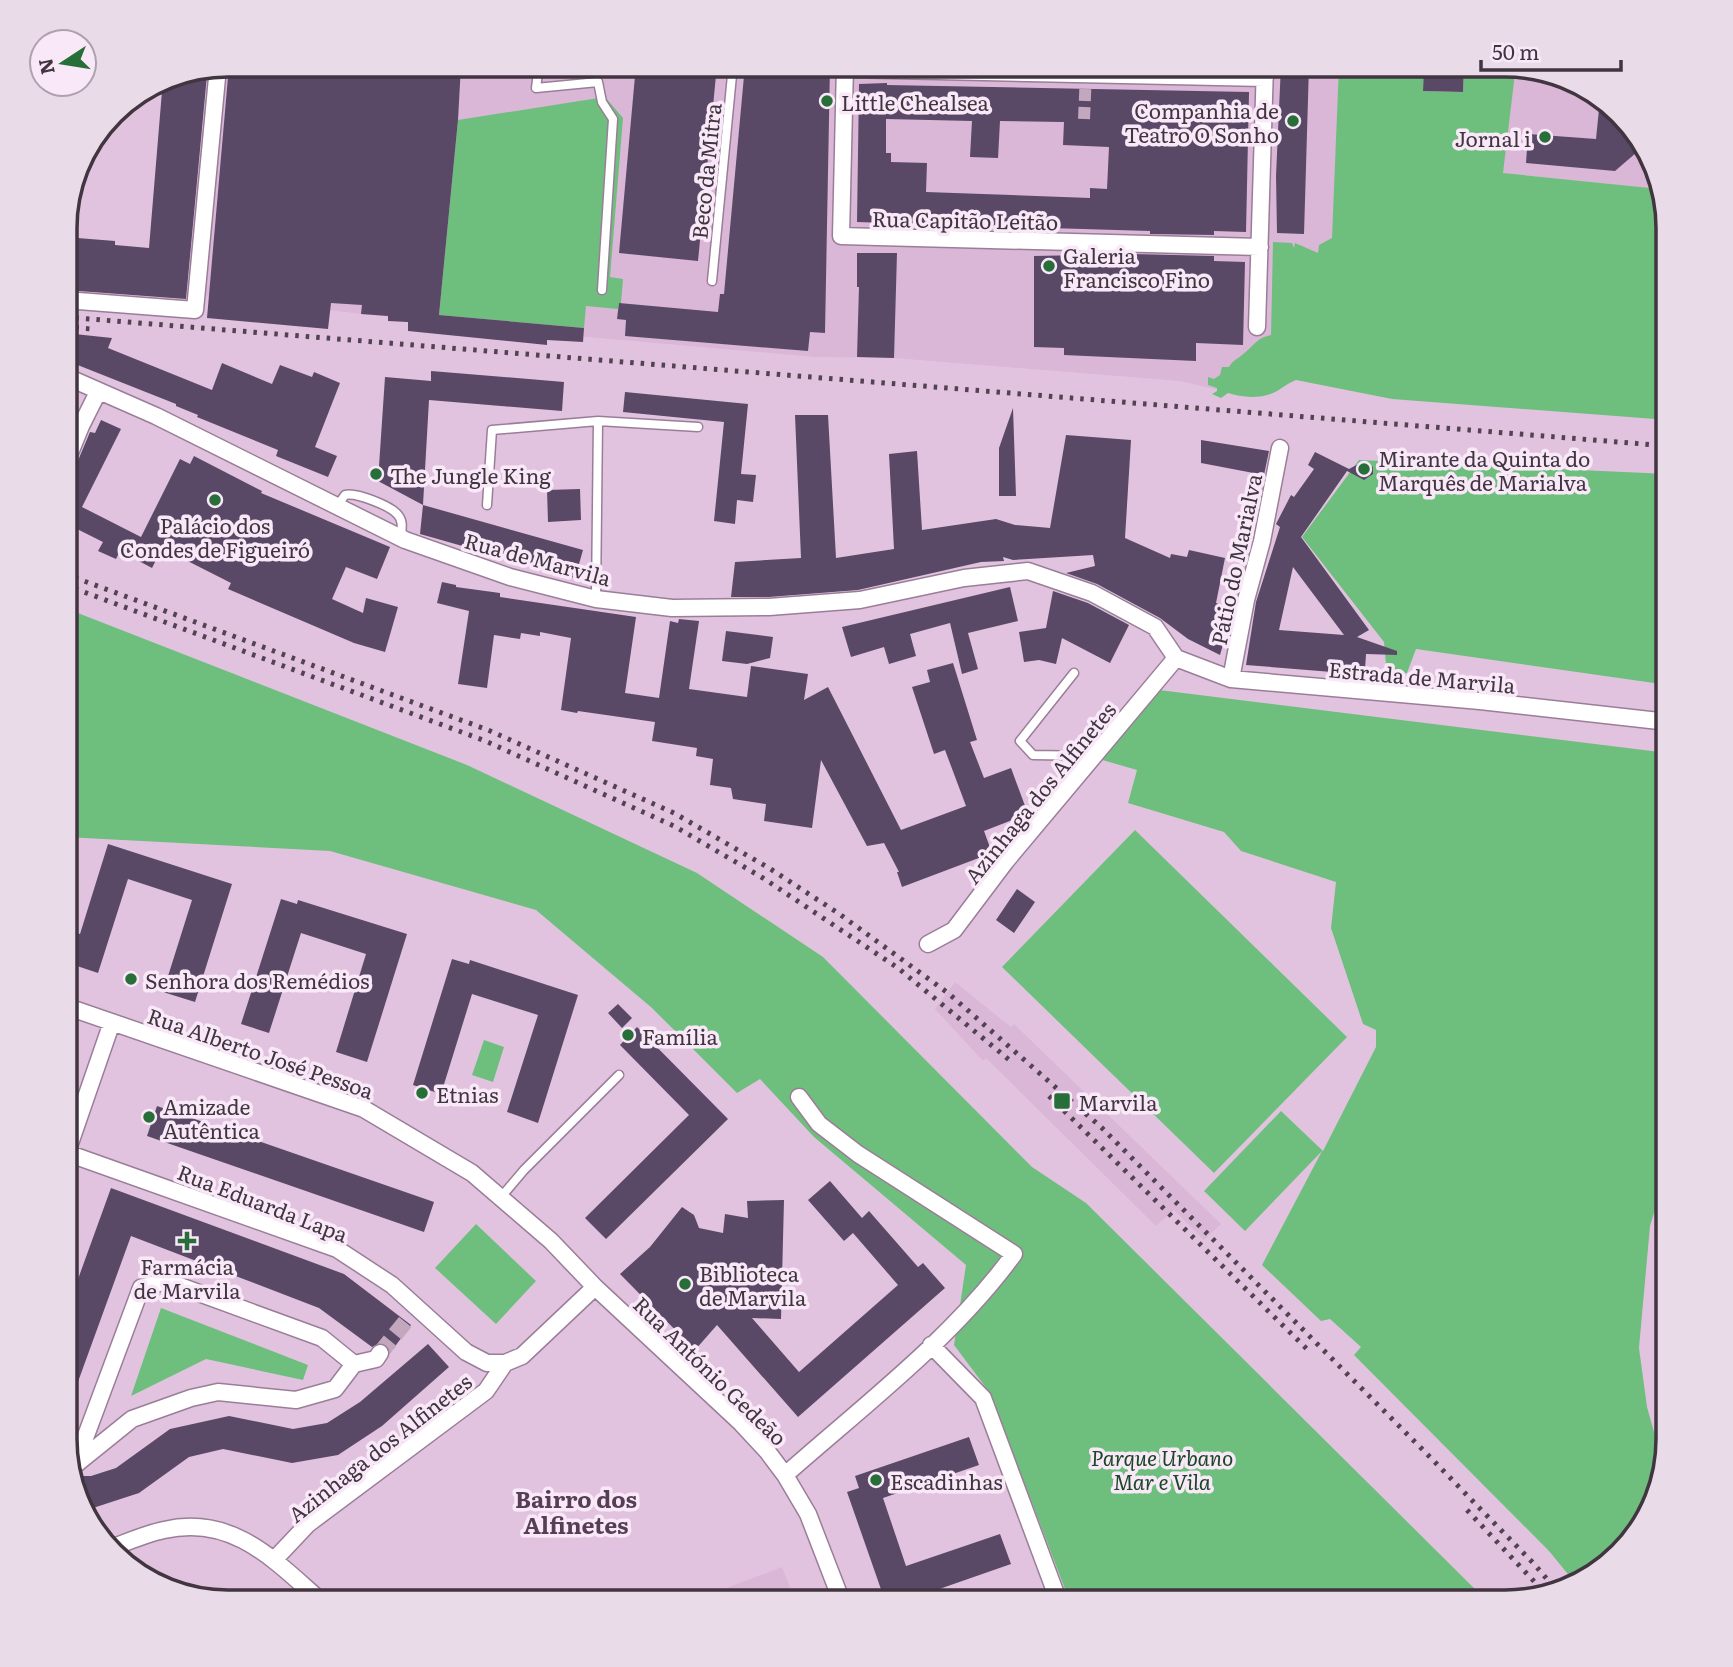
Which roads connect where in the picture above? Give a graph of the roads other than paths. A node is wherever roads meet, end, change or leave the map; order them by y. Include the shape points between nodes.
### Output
1 (217, 77) edge
2 (537, 77) edge
3 (732, 77) edge
4 (845, 77) edge
5 (1265, 77) edge
6 (1259, 247) junction
7 (712, 281) dead end
8 (602, 290) dead end
9 (77, 301) edge
10 (1257, 327) dead end
11 (77, 382) edge
12 (98, 392) junction
13 (598, 422) junction
14 (698, 427) dead end
15 (77, 436) edge
16 (1280, 448) dead end
17 (487, 505) dead end
18 (596, 599) junction
19 (1176, 658) junction
20 (1074, 673) dead end
21 (1231, 678) junction
22 (1656, 721) edge
23 (1094, 756) junction
24 (928, 944) dead end
25 (77, 1010) edge
26 (111, 1022) junction
27 (619, 1075) dead end
28 (799, 1097) dead end
29 (77, 1123) edge
30 (77, 1160) edge
31 (502, 1196) junction
32 (595, 1287) junction
33 (418, 1307) junction
34 (406, 1321) tunnel mouth
35 (931, 1345) junction
36 (380, 1353) tunnel mouth
37 (505, 1363) junction
38 (354, 1364) junction
39 (77, 1451) edge
40 (79, 1459) edge
41 (785, 1475) junction
42 (120, 1545) edge
43 (274, 1560) junction
44 (308, 1590) edge
45 (837, 1590) edge
46 (1055, 1590) edge

1 - 9 street via 195,310
2 - 8 lane via 536,88 598,82 602,102 613,119
3 - 7 lane, Beco da Mitra
4 - 6 street, Rua Capitão Leitão via 841,236
5 - 6 street
6 - 10 street
11 - 12 street, Rua de Marvila
12 - 15 street
12 - 18 street, Rua de Marvila via 156,416 401,538 510,577
13 - 14 lane
13 - 17 lane via 492,430
13 - 18 lane
16 - 21 street, Pátio do Marialva
18 - 19 street, Rua de Marvila via 672,608 769,607 860,600 964,578 1028,571 1092,593 1155,627
19 - 21 street, Estrada de Marvila
19 - 23 street, Azinhaga dos Alfinetes
20 - 23 lane via 1020,741 1033,755
21 - 22 street, Estrada de Marvila
23 - 24 street, Azinhaga dos Alfinetes via 954,930
25 - 26 street, Rua Alberto José Pessoa
26 - 29 street
26 - 31 street, Rua Alberto José Pessoa via 364,1109
27 - 31 lane
28 - 35 street via 819,1124 858,1154 1014,1254
30 - 33 street, Rua Eduarda Lapa via 337,1249
31 - 32 street, Rua Alberto José Pessoa
32 - 37 street via 522,1356
32 - 41 street, Rua António Gedeão via 741,1423
33 - 34 street
33 - 37 street, Rua Eduarda Lapa via 478,1360
35 - 41 street
35 - 46 street via 983,1398
36 - 38 street via 376,1359
37 - 43 street, Azinhaga dos Alfinetes via 486,1391 308,1524
38 - 39 street via 323,1338 166,1281 141,1287
38 - 40 street via 335,1390 296,1400 218,1392 191,1398 132,1419
41 - 45 street, Rua António Gedeão via 808,1514
42 - 43 street via 164,1530 198,1526 242,1538
43 - 44 street

